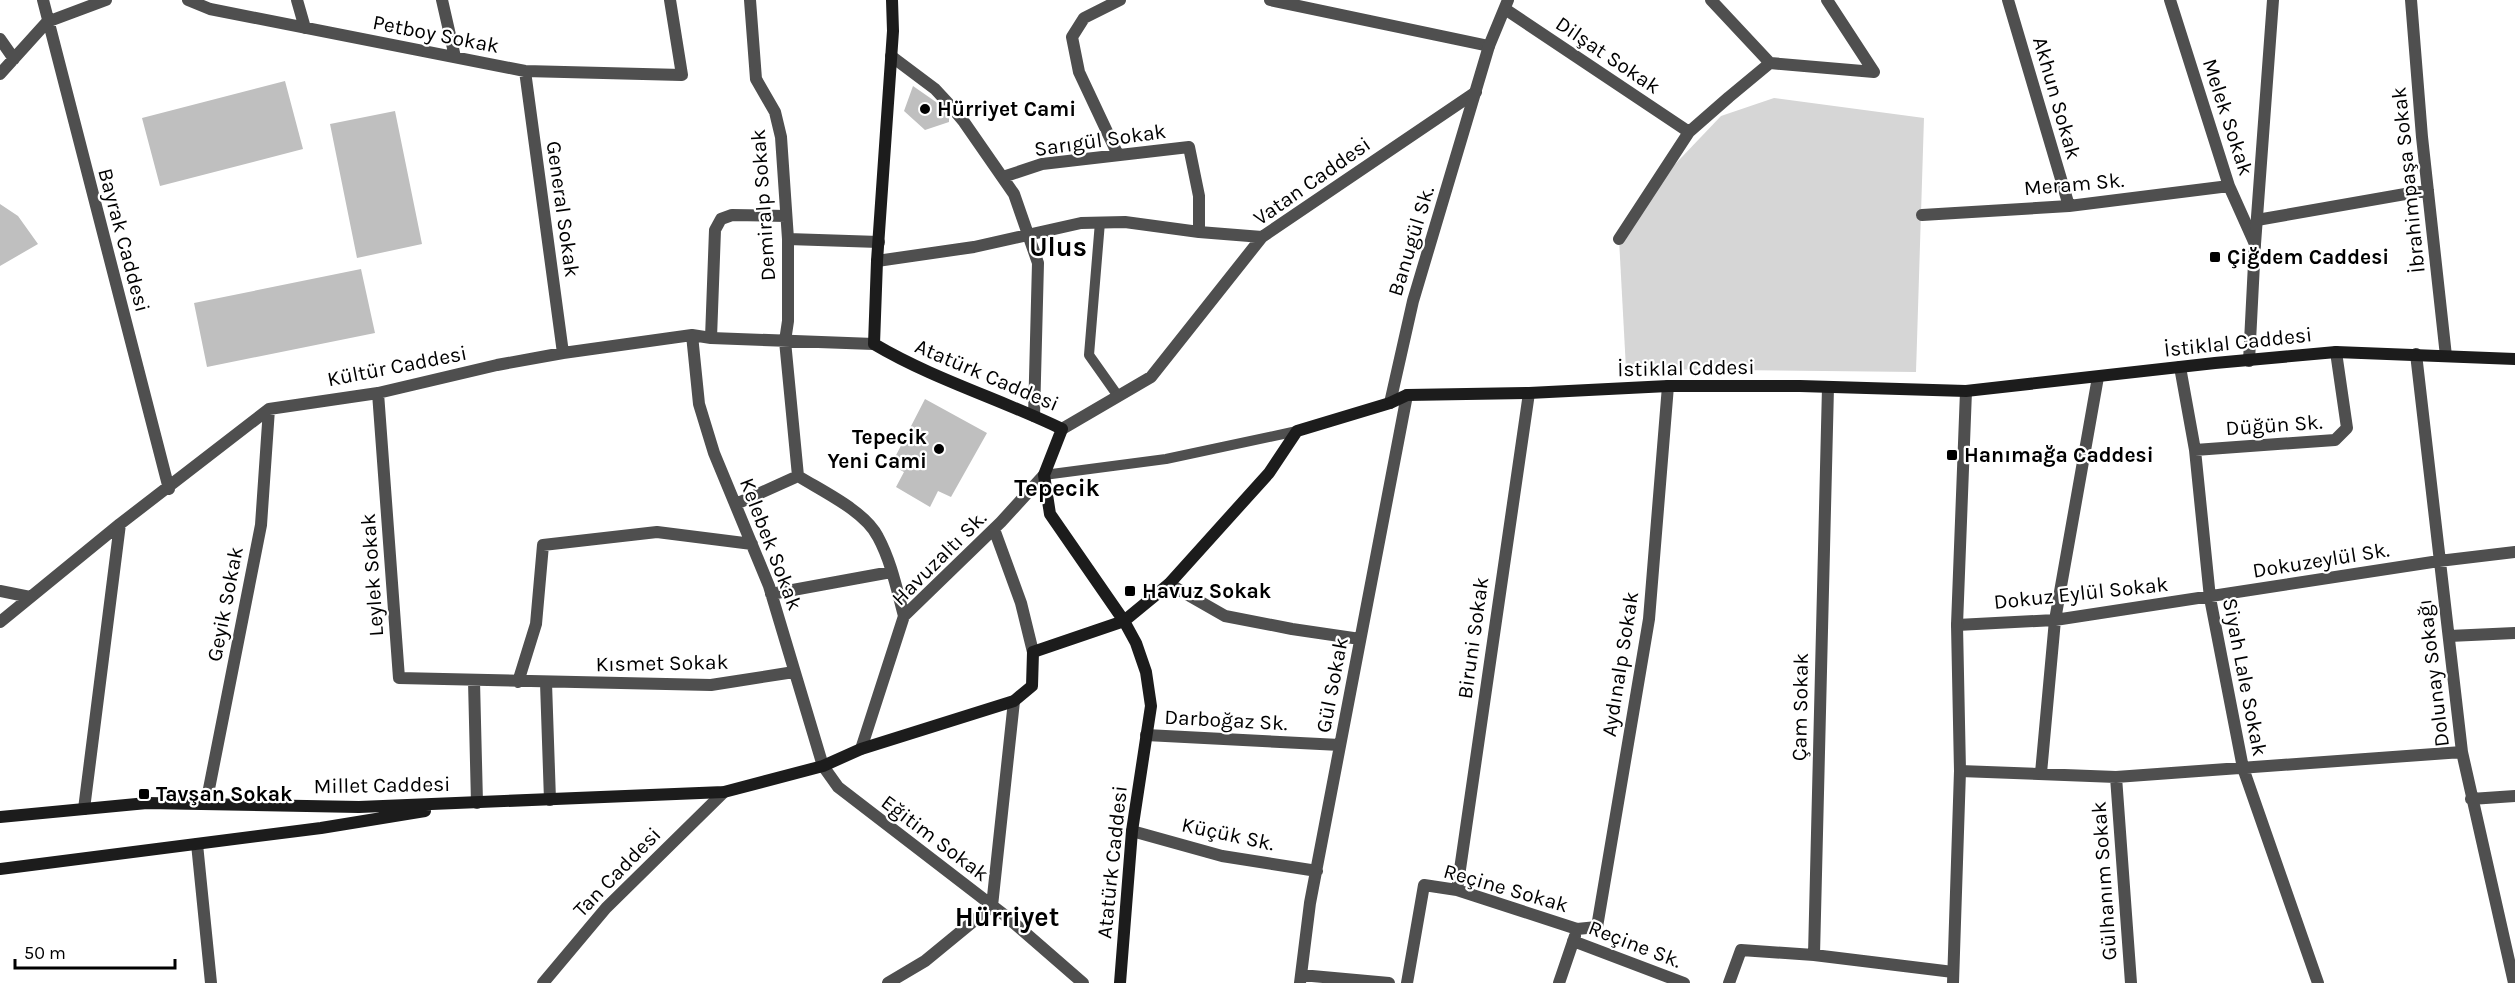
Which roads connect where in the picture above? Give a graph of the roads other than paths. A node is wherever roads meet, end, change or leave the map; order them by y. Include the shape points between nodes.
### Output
1 (43, 0) edge
2 (106, 0) edge
3 (188, 0) edge
4 (297, 0) edge
5 (442, 0) edge
6 (670, 0) edge
7 (750, 0) edge
8 (892, 0) edge
9 (1120, 0) edge
10 (1270, 0) edge
11 (1711, 0) edge
12 (1827, 0) edge
13 (2007, 0) edge
14 (2170, 0) edge
15 (2273, 0) edge
16 (2411, 0) edge
17 (1506, 5) edge
18 (47, 22) junction
19 (305, 28) junction
20 (0, 39) edge
21 (1489, 46) junction
22 (891, 56) junction
23 (455, 57) junction
24 (14, 59) junction
25 (1770, 63) junction
26 (525, 71) junction
27 (0, 74) edge
28 (1476, 92) junction
29 (1689, 132) junction
30 (1118, 155) junction
31 (1003, 177) junction
32 (2229, 186) junction
33 (2428, 190) junction
34 (2069, 206) junction
35 (1923, 215) dead end
36 (786, 216) junction
37 (2257, 220) junction
38 (1100, 222) junction
39 (1198, 232) junction
40 (1029, 234) junction
41 (1262, 237) junction
42 (788, 239) junction
43 (1619, 239) dead end
44 (879, 242) junction
45 (2255, 244) junction
46 (877, 261) junction
47 (692, 335) junction
48 (711, 338) junction
49 (785, 340) junction
50 (874, 344) junction
51 (2336, 352) junction
52 (563, 353) junction
53 (2416, 354) junction
54 (2446, 356) junction
55 (2515, 359) edge
56 (2249, 361) junction
57 (2180, 367) junction
58 (2098, 377) junction
59 (1668, 386) junction
60 (1828, 387) junction
61 (1966, 391) junction
62 (378, 393) junction
63 (1529, 393) junction
64 (1407, 395) junction
65 (1118, 396) junction
66 (1390, 403) junction
67 (269, 409) junction
68 (1034, 416) junction
69 (1062, 429) junction
70 (1297, 431) junction
71 (2195, 450) junction
72 (1044, 475) junction
73 (798, 476) junction
74 (168, 489) junction
75 (735, 504) junction
76 (120, 524) junction
77 (994, 529) junction
78 (752, 544) junction
79 (2515, 552) edge
80 (2439, 561) junction
81 (891, 572) junction
82 (1169, 584) junction
83 (0, 591) edge
84 (771, 594) junction
85 (30, 597) junction
86 (2210, 598) junction
87 (904, 616) junction
88 (2055, 620) junction
89 (1124, 621) junction
90 (0, 622) edge
91 (1956, 625) junction
92 (2515, 633) edge
93 (2449, 636) junction
94 (1360, 639) junction
95 (1033, 652) junction
96 (794, 672) junction
97 (474, 681) junction
98 (523, 682) junction
99 (546, 683) junction
100 (1014, 701) junction
101 (1146, 735) junction
102 (1340, 746) junction
103 (861, 749) junction
104 (2462, 752) junction
105 (822, 766) junction
106 (2243, 768) junction
107 (1960, 771) junction
108 (2041, 772) junction
109 (2116, 777) junction
110 (724, 792) junction
111 (2515, 796) edge
112 (2471, 799) junction
113 (550, 800) junction
114 (474, 803) junction
115 (206, 804) junction
116 (84, 809) junction
117 (0, 817) edge
118 (1132, 831) junction
119 (197, 844) junction
120 (0, 869) edge
121 (1317, 871) junction
122 (1457, 890) junction
123 (992, 906) junction
124 (1577, 929) junction
125 (1573, 941) junction
126 (1814, 955) junction
127 (1953, 977) edge
128 (1301, 979) edge
129 (211, 983) edge
130 (543, 983) edge
131 (888, 983) edge
132 (1083, 983) edge
133 (1120, 983) edge
134 (1389, 983) edge
135 (1407, 983) edge
136 (1559, 983) edge
137 (1684, 983) edge
138 (1729, 983) edge
139 (2132, 983) edge
140 (2318, 983) edge
141 (2514, 983) edge

1 - 18 street, Bayrak Caddesi
2 - 18 street
3 - 19 street, Petboy Sokak via 210,9
4 - 19 street
5 - 23 street
6 - 26 street, Petboy Sokak via 682,75
7 - 36 street, Demiralp Sokak via 756,79 775,112 781,137
8 - 22 main road
9 - 30 street via 1084,18 1072,37 1079,72
10 - 21 street
11 - 25 street
12 - 25 street via 1874,72
13 - 34 street, Akhun Sokak
14 - 32 street, Melek Sokak
15 - 37 street
16 - 33 street, İbrahimpaşa Sokak
17 - 21 street
17 - 29 street, Dilşat Sokak
18 - 24 street
18 - 74 street, Bayrak Caddesi
19 - 23 street, Petboy Sokak
20 - 24 street
21 - 28 street
22 - 31 street via 935,89
22 - 44 main road
23 - 26 street, Petboy Sokak
24 - 27 street
25 - 29 street
26 - 52 street, General Sokak
28 - 41 street, Vatan Caddesi
28 - 66 street, Banugül Sk. via 1413,301
29 - 43 street
30 - 31 street, Sarıgül Sokak via 1042,164
30 - 39 street, Sarıgül Sokak via 1189,147 1199,196
31 - 40 street
32 - 34 street, Meram Sk.
32 - 45 street, Melek Sokak
33 - 37 street
33 - 54 street, İbrahimpaşa Sokak
34 - 35 street, Meram Sk.
36 - 42 street, Demiralp Sokak
36 - 48 street via 732,215 721,219 715,230
37 - 45 street
38 - 39 street
38 - 40 street
38 - 65 lane via 1089,355
39 - 41 street
40 - 46 street via 974,247
40 - 68 street via 1038,263
41 - 65 street, Vatan Caddesi via 1151,377
42 - 44 street
42 - 49 street, Demiralp Sokak
44 - 46 main road
45 - 56 street
46 - 50 main road
47 - 48 street, Kültür Caddesi
47 - 52 street, Kültür Caddesi
47 - 75 street, Kelebek Sokak via 699,404
48 - 49 street, Kültür Caddesi
49 - 50 street, Kültür Caddesi
49 - 73 street, Demiralp Sokak
50 - 68 main road, Atatürk Caddesi via 902,360
51 - 53 main road, İstiklal Caddesi
51 - 56 main road, İstiklal Caddesi
51 - 71 street, Düğün Sk. via 2347,428 2335,440
52 - 62 street, Kültür Caddesi
53 - 54 main road, İstiklal Caddesi
53 - 80 street, Dolunay Sokağı
54 - 55 main road, İstiklal Caddesi
56 - 57 main road, İstiklal Caddesi
57 - 58 main road, İstiklal Caddesi
57 - 71 street, Siyah Lale Sokak
58 - 61 main road, İstiklal Caddesi
58 - 88 street
59 - 60 main road, İstiklal Cddesi
59 - 63 main road, İstiklal Cddesi
59 - 124 street, Aydınalp Sokak via 1649,619 1597,927
60 - 61 main road, İstiklal Cddesi
60 - 126 street, Çam Sokak
61 - 91 street
62 - 67 street, Kültür Caddesi
62 - 97 street, Leylek Sokak via 399,678
63 - 64 main road, İstiklal Cddesi
63 - 122 street, Biruni Sokak
64 - 66 main road
64 - 94 street, Gül Sokak
65 - 69 street, Vatan Caddesi
66 - 70 main road
67 - 74 street
67 - 115 street, Geyik Sokak via 261,525
68 - 69 main road, Atatürk Caddesi
69 - 72 main road, Atatürk Caddesi
70 - 72 lane via 1166,459
70 - 82 main road via 1269,473
71 - 86 street, Siyah Lale Sokak
72 - 77 street, Havuzaltı Sk.
72 - 89 main road, Atatürk Caddesi via 1050,514
73 - 75 street
73 - 81 street via 854,511 877,534
74 - 76 street
75 - 78 street, Kelebek Sokak
76 - 85 street
76 - 116 street
77 - 87 street, Havuzaltı Sk.
77 - 95 street via 1021,603
78 - 84 street, Kelebek Sokak
78 - 98 street via 657,532 543,544 536,624
79 - 80 street
80 - 86 street, Dokuzeylül Sk.
80 - 93 street, Dolunay Sokağı
81 - 84 street
81 - 87 street
82 - 89 main road
82 - 94 street via 1225,615
83 - 85 street
84 - 96 street, Kelebek Sokak
85 - 90 street
86 - 88 street, Dokuz Eylül Sokak
86 - 106 street, Siyah Lale Sokak
87 - 103 street, Havuzaltı Sk.
88 - 91 street, Dokuz Eylül Sokak
88 - 108 street
89 - 95 main road
89 - 101 main road, Atatürk Caddesi via 1146,672 1151,706
91 - 107 street
92 - 93 street
93 - 104 street, Dolunay Sokağı
94 - 102 street, Gül Sokak
95 - 100 main road via 1032,686
96 - 99 street, Kısmet Sokak via 711,685
96 - 105 street, Kelebek Sokak
97 - 98 street, Kısmet Sokak
97 - 114 street
98 - 99 street, Kısmet Sokak
99 - 113 street
100 - 103 main road
100 - 123 street
101 - 102 street, Darboğaz Sk.
101 - 118 main road, Atatürk Caddesi
102 - 121 street, Gül Sokak
103 - 105 main road
104 - 106 street
104 - 112 street, Dolunay Sokağı
105 - 110 main road
105 - 123 street, Eğitim Sokak via 838,788
106 - 109 street
106 - 140 street, Siyah Lale Sokak
107 - 108 street
107 - 127 street
108 - 109 street
109 - 139 street, Gülhanım Sokak
110 - 113 main road
110 - 130 street, Tan Caddesi via 606,908
111 - 112 street
112 - 141 street, Dolunay Sokağı
113 - 114 main road
114 - 115 main road, Millet Caddesi via 359,807
114 - 119 main road, Millet Caddesi
115 - 116 main road, Millet Caddesi via 147,802
116 - 117 main road, Millet Caddesi
118 - 121 street, Küçük Sk. via 1222,856
118 - 133 main road, Atatürk Caddesi
119 - 120 main road, Millet Caddesi
119 - 129 street
121 - 128 street, Gül Sokak
122 - 124 street, Reçine Sokak
122 - 135 street, Reçine Sokak via 1424,885
123 - 131 street via 925,961
123 - 132 street, Eğitim Sokak
124 - 125 street
125 - 136 street
125 - 137 street, Reçine Sk.
126 - 127 street
126 - 138 street via 1741,950
128 - 134 street

